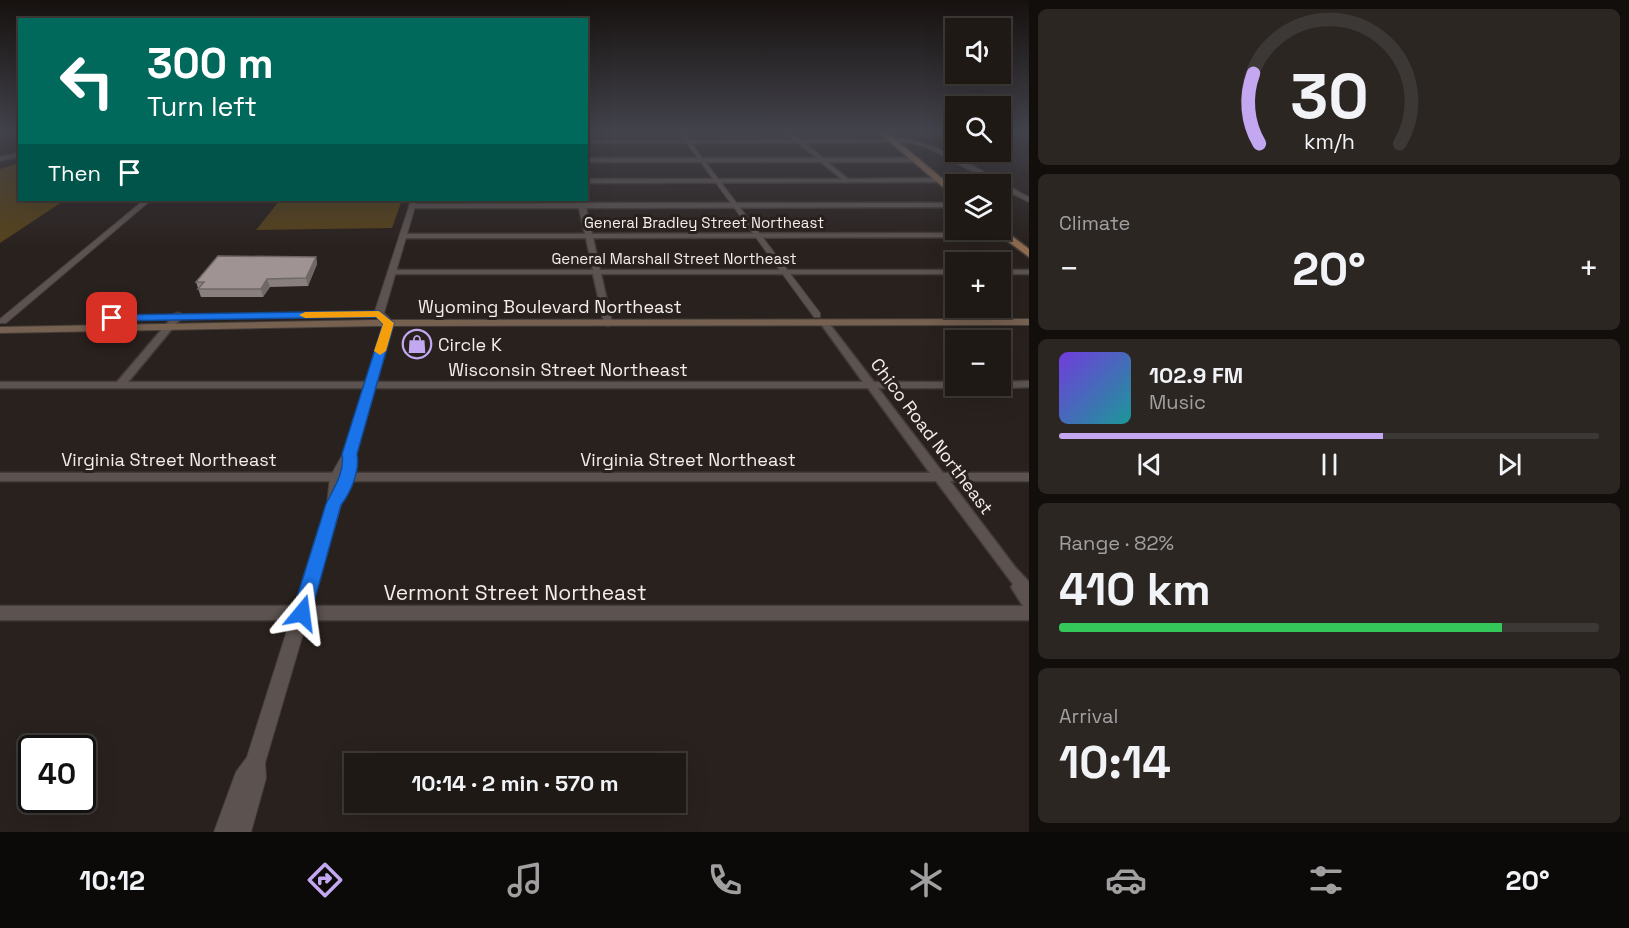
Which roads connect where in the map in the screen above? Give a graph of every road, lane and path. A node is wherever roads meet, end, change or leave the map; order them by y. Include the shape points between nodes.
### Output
1 (709, 170) edge
2 (834, 170) edge
3 (925, 170) edge
4 (938, 180) junction
5 (588, 181) edge
6 (718, 181) junction
7 (848, 181) junction
8 (945, 186) edge
9 (1011, 191) edge
10 (1029, 200) edge
11 (147, 201) edge
12 (413, 203) edge
13 (736, 205) junction
14 (945, 205) edge
15 (582, 206) junction
16 (945, 233) edge
17 (404, 236) junction
18 (589, 236) junction
19 (758, 236) junction
20 (1011, 239) edge
21 (1029, 254) edge
22 (392, 272) junction
23 (597, 272) junction
24 (785, 272) junction
25 (945, 272) edge
26 (1011, 272) edge
27 (1029, 272) edge
28 (379, 314) junction
29 (1029, 314) edge
30 (608, 319) junction
31 (821, 319) junction
32 (174, 321) junction
33 (1029, 322) edge
34 (388, 323) junction
35 (1, 324) edge
36 (1029, 384) edge
37 (0, 385) edge
38 (120, 385) junction
39 (369, 385) junction
40 (871, 385) junction
41 (945, 385) edge
42 (1011, 385) edge
43 (0, 477) edge
44 (342, 477) junction
45 (940, 477) junction
46 (1029, 477) edge
47 (1010, 571) junction
48 (1029, 592) edge
49 (1029, 603) edge
50 (0, 613) edge
51 (302, 613) junction
52 (1029, 614) edge
53 (255, 763) junction
54 (225, 832) edge
55 (240, 832) edge

1 - 6 street, Chico Road Northeast
2 - 7 street
3 - 4 main road
4 - 7 street
4 - 8 main road
5 - 6 street
6 - 7 street
6 - 13 street, Chico Road Northeast
9 - 10 street
11 - 35 street
12 - 15 street
12 - 17 street
13 - 14 street
13 - 15 street
13 - 19 street, Chico Road Northeast
15 - 18 street
16 - 19 street, General Bradley Street Northeast
17 - 18 street, General Bradley Street Northeast
17 - 22 street
18 - 19 street, General Bradley Street Northeast
18 - 23 street
19 - 24 street, Chico Road Northeast
20 - 21 main road
22 - 23 street, General Marshall Street Northeast
22 - 28 street
23 - 24 street, General Marshall Street Northeast
23 - 30 street
24 - 25 street, General Marshall Street Northeast
24 - 31 street, Chico Road Northeast
26 - 27 street
28 - 30 main road, Wyoming Boulevard Northeast
28 - 32 main road, Wyoming Boulevard Northeast
28 - 34 street
29 - 31 main road via 887,314 879,318
30 - 31 main road, Wyoming Boulevard Northeast
30 - 31 main road, Wyoming Boulevard Northeast via 765,323
30 - 34 main road, Wyoming Boulevard Northeast
31 - 33 main road, Wyoming Boulevard Northeast
31 - 40 street, Chico Road Northeast
32 - 34 main road, Wyoming Boulevard Northeast
32 - 35 main road, Wyoming Boulevard Northeast
32 - 38 street
34 - 39 street
36 - 42 street
37 - 38 street, Wisconsin Street Northeast
38 - 39 street, Wisconsin Street Northeast
39 - 40 street, Wisconsin Street Northeast
39 - 44 street via 351,462
40 - 41 street, Wisconsin Street Northeast
40 - 45 street, Chico Road Northeast
43 - 44 street, Virginia Street Northeast
44 - 45 street, Virginia Street Northeast
44 - 51 street via 342,493 334,504
45 - 46 street, Virginia Street Northeast
45 - 47 street, Chico Road Northeast
47 - 48 street, Chico Road Northeast
47 - 49 street, Chico Road Northeast
50 - 51 street, Vermont Street Northeast
51 - 52 street, Vermont Street Northeast
51 - 53 street
53 - 54 street via 243,779
53 - 55 street via 256,778

